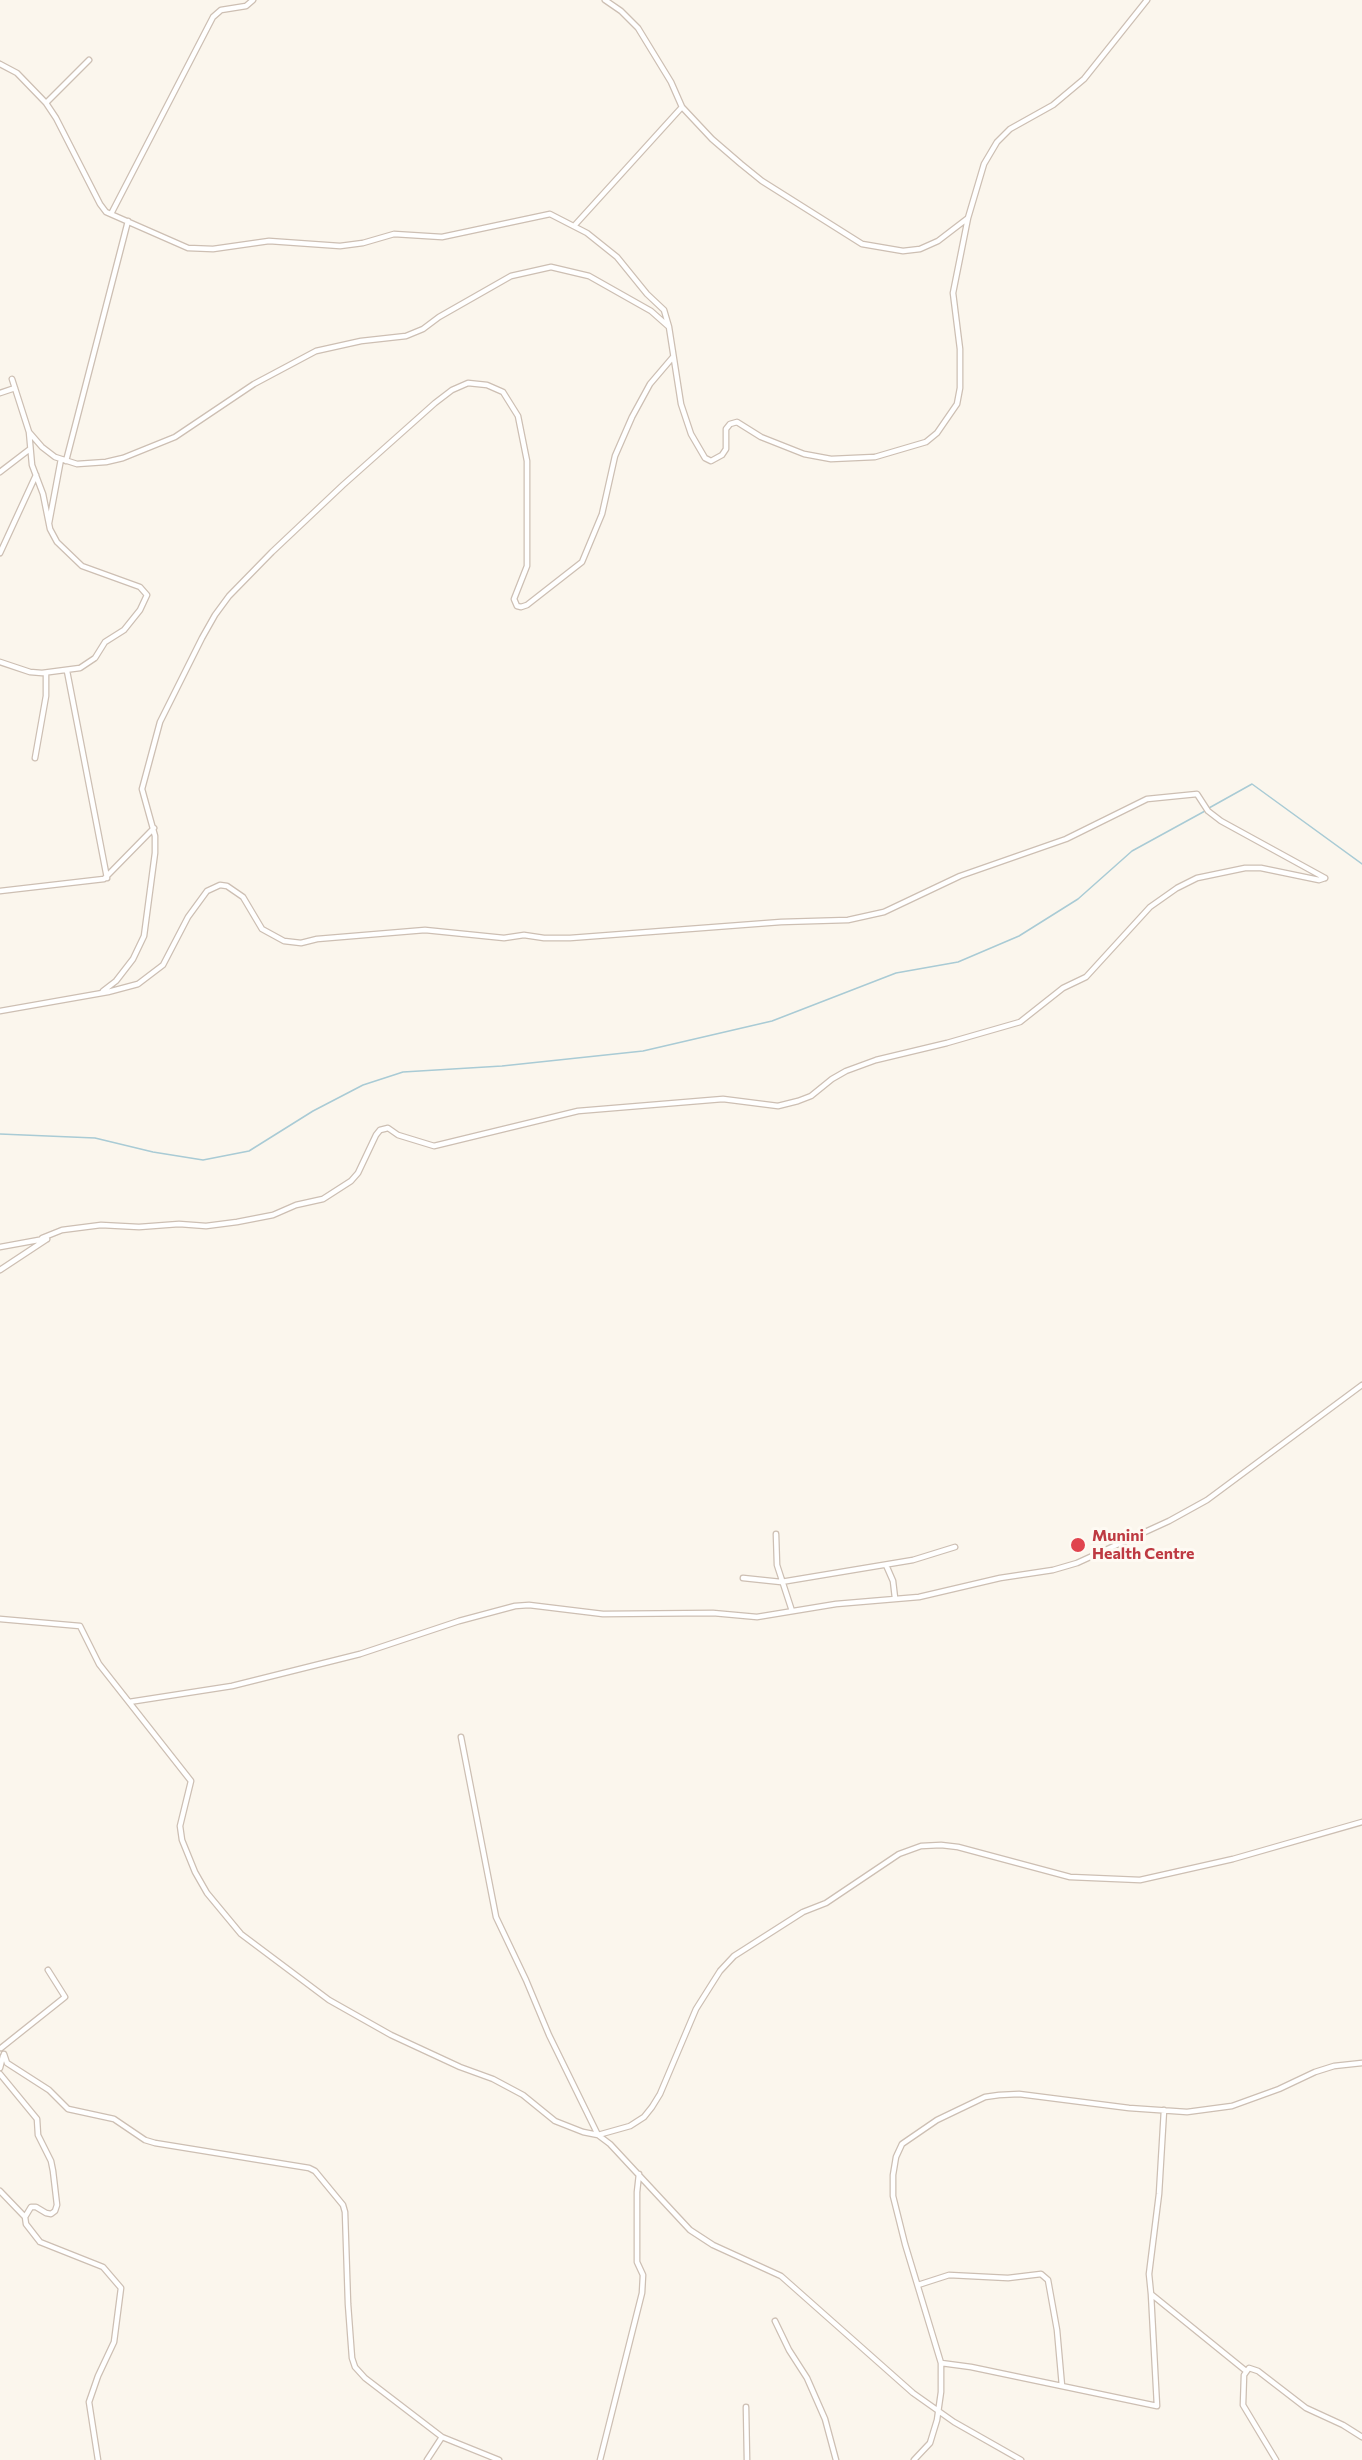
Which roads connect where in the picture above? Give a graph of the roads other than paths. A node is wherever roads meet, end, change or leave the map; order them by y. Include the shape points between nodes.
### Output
1 (253, 0) edge
2 (605, 0) edge
3 (1147, 0) edge
4 (89, 60) dead end
5 (0, 64) edge
6 (46, 103) junction
7 (682, 107) junction
8 (111, 214) junction
9 (968, 218) junction
10 (128, 221) junction
11 (574, 226) junction
12 (669, 327) junction
13 (673, 357) junction
14 (12, 379) dead end
15 (15, 388) junction
16 (0, 393) edge
17 (29, 432) junction
18 (30, 449) junction
19 (63, 460) junction
20 (0, 472) edge
21 (36, 475) junction
22 (49, 526) junction
23 (0, 553) edge
24 (0, 662) edge
25 (67, 671) junction
26 (46, 673) junction
27 (35, 758) dead end
28 (154, 828) junction
29 (107, 878) junction
30 (0, 891) edge
31 (98, 994) junction
32 (0, 1011) edge
33 (47, 1239) junction
34 (0, 1246) edge
35 (0, 1270) edge
36 (1362, 1384) edge
37 (776, 1534) dead end
38 (955, 1547) dead end
39 (886, 1565) junction
40 (743, 1578) dead end
41 (781, 1581) junction
42 (894, 1598) junction
43 (792, 1611) junction
44 (0, 1619) edge
45 (129, 1702) junction
46 (461, 1737) dead end
47 (1362, 1822) edge
48 (48, 1970) dead end
49 (2, 2049) edge
50 (1362, 2063) edge
51 (0, 2067) edge
52 (0, 2074) edge
53 (1164, 2110) junction
54 (598, 2134) junction
55 (639, 2174) junction
56 (0, 2191) edge
57 (25, 2217) junction
58 (918, 2284) junction
59 (1151, 2294) junction
60 (775, 2321) dead end
61 (941, 2363) junction
62 (1246, 2371) junction
63 (1062, 2386) junction
64 (746, 2407) dead end
65 (939, 2412) junction
66 (442, 2437) junction
67 (1362, 2438) edge
68 (98, 2460) edge
69 (427, 2460) edge
70 (499, 2460) edge
71 (600, 2460) edge
72 (747, 2460) edge
73 (836, 2460) edge
74 (914, 2460) edge
75 (1021, 2460) edge
76 (1276, 2460) edge

1 - 8 street via 246,6 221,10 213,17
2 - 7 street via 638,28
3 - 9 street via 1084,79 997,142 984,164
4 - 6 street
5 - 6 street via 17,73
6 - 8 street via 100,204
7 - 9 street via 712,139 762,181 862,244 903,251 920,249 938,241
7 - 11 street
8 - 10 street
9 - 13 street via 953,293 960,349 959,398 937,433 926,442 875,458 831,459 783,447 737,422 726,429 723,455 711,461 699,450 686,420
10 - 11 street via 197,249 269,241 340,246 394,234 442,237 547,214
10 - 19 street
11 - 12 street via 617,257 664,310
12 - 13 street
12 - 19 street via 651,311 589,276 551,267 525,271 406,336 327,348 285,366 165,443 106,462
13 - 28 street via 650,384 632,417 615,456 602,514 582,562 527,605 517,606 514,599 527,566 527,461 519,416 497,388 468,383 452,390 317,509 229,596 202,638 160,722 142,789
14 - 15 street
15 - 16 street
15 - 17 street
17 - 18 street
17 - 19 street via 42,447
18 - 20 street
18 - 21 street
19 - 22 street
21 - 22 street
21 - 23 street
22 - 25 street via 60,546 82,566 140,587 147,595 124,630 105,642 95,658
24 - 26 street
25 - 26 street
25 - 29 street
26 - 27 street
28 - 29 street
28 - 31 street via 155,853 140,947 116,981
29 - 30 street
31 - 32 street
31 - 33 street via 138,984 158,970 171,954 188,917 207,891 220,885 243,897 262,930 284,941 301,943 425,930 504,938 524,934 570,938 848,920 884,912 960,876 1066,839 1147,800 1197,794 1208,811 1221,821 1326,878 1245,868 1197,878 1150,907 1086,977 1063,988 1020,1022 876,1060 846,1071 798,1101 778,1106 723,1099 578,1111 434,1146 388,1128 376,1135 351,1181 323,1199 237,1222 206,1226 102,1225 62,1230 42,1238
33 - 34 street
33 - 35 street
36 - 42 street via 1207,1500 1077,1563 919,1597
37 - 41 street
38 - 39 street
39 - 41 street
39 - 42 street
40 - 41 street
41 - 43 street
42 - 43 street
43 - 45 street via 757,1617 712,1613 603,1614 515,1606 360,1654 232,1686
44 - 45 street via 80,1626 99,1664
45 - 54 street via 191,1781 180,1826 182,1840 207,1893 242,1934 329,2000 392,2035 523,2095 555,2121
46 - 54 street via 496,1917
47 - 54 street via 1233,1859 1140,1880 1070,1877 941,1845 921,1846 899,1854 826,1904 803,1912 734,1956 696,2009 652,2107 630,2126
48 - 49 street via 65,1997
49 - 51 street
49 - 66 street via 7,2063 69,2109 114,2119 145,2140 315,2171 344,2205 355,2367
50 - 53 street via 1315,2072 1232,2106 1187,2112
52 - 57 street via 37,2120 38,2134 53,2171 55,2211 51,2214 31,2207
53 - 58 street via 999,2095 985,2097 916,2133 902,2144 896,2157 893,2196
53 - 59 street via 1149,2274
54 - 55 street
55 - 65 street via 690,2230 712,2245 781,2276
55 - 71 street via 637,2262 643,2275 642,2293
56 - 57 street
57 - 68 street via 40,2242 103,2267 121,2288 116,2337 89,2402
58 - 61 street
58 - 63 street via 949,2275 1008,2278 1041,2274 1048,2280
59 - 62 street
59 - 63 street via 1157,2406
60 - 73 street via 825,2419
61 - 63 street
61 - 65 street
62 - 67 street via 1258,2371 1306,2408
62 - 76 street via 1243,2405
64 - 72 street
65 - 74 street via 930,2443
65 - 75 street
66 - 69 street
66 - 70 street

